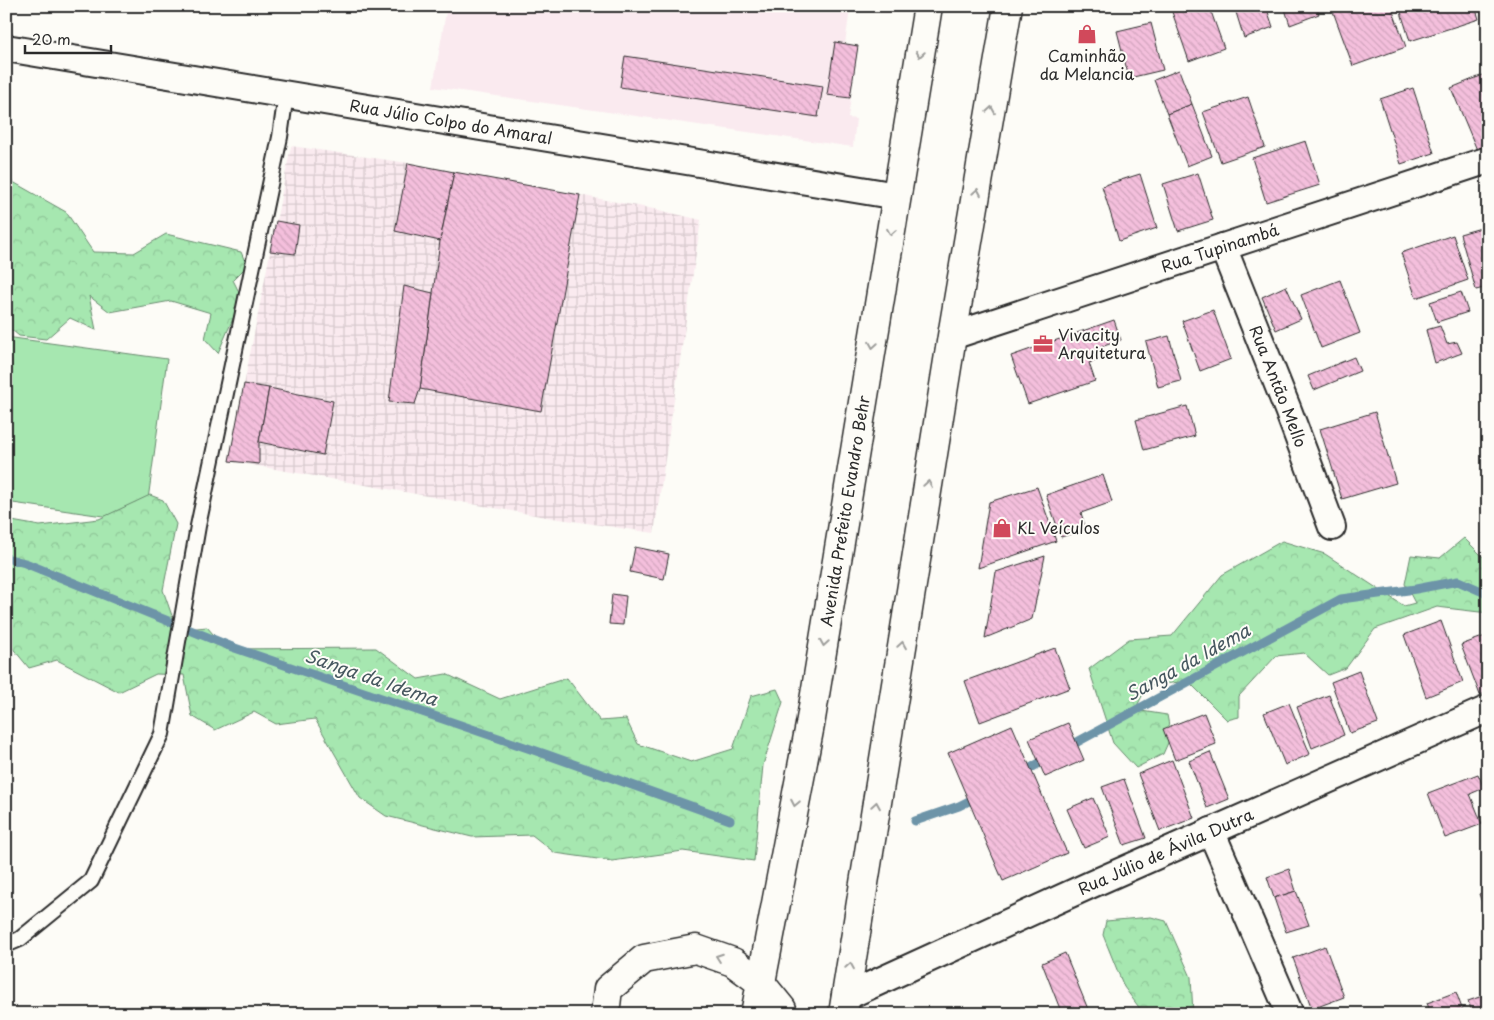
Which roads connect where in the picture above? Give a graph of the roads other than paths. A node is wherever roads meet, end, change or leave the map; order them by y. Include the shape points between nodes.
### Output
1 (928, 6) edge
2 (1008, 6) edge
3 (6, 48) edge
4 (286, 94) junction
5 (1488, 160) edge
6 (897, 196) junction
7 (1223, 247) junction
8 (952, 336) junction
9 (1332, 527) dead end
10 (1488, 709) edge
11 (1212, 831) junction
12 (6, 945) edge
13 (760, 982) junction
14 (844, 1005) edge
15 (605, 1014) edge
16 (755, 1014) edge
17 (782, 1014) edge
18 (1290, 1014) edge

1 -> 6 highway, Avenida Prefeito Evandro Behr
8 -> 2 highway
3 - 4 street, Rua Júlio Colpo do Amaral
4 - 6 street, Rua Júlio Colpo do Amaral
4 - 12 lane via 280,137 198,526 162,734 91,881 20,939
5 - 7 street, Rua Tupinambá
6 -> 13 highway, Avenida Prefeito Evandro Behr via 810,725
7 - 8 street, Rua Tupinambá
7 - 9 street, Rua Antão Mello
14 -> 8 highway
10 - 11 street, Rua Júlio de Ávila Dutra
11 - 14 street, Rua Júlio de Ávila Dutra
11 - 18 street
13 -> 15 highway via 733,962 696,949 644,960 608,989
13 - 16 highway, Avenida Prefeito Evandro Behr
13 - 17 highway via 782,1009

